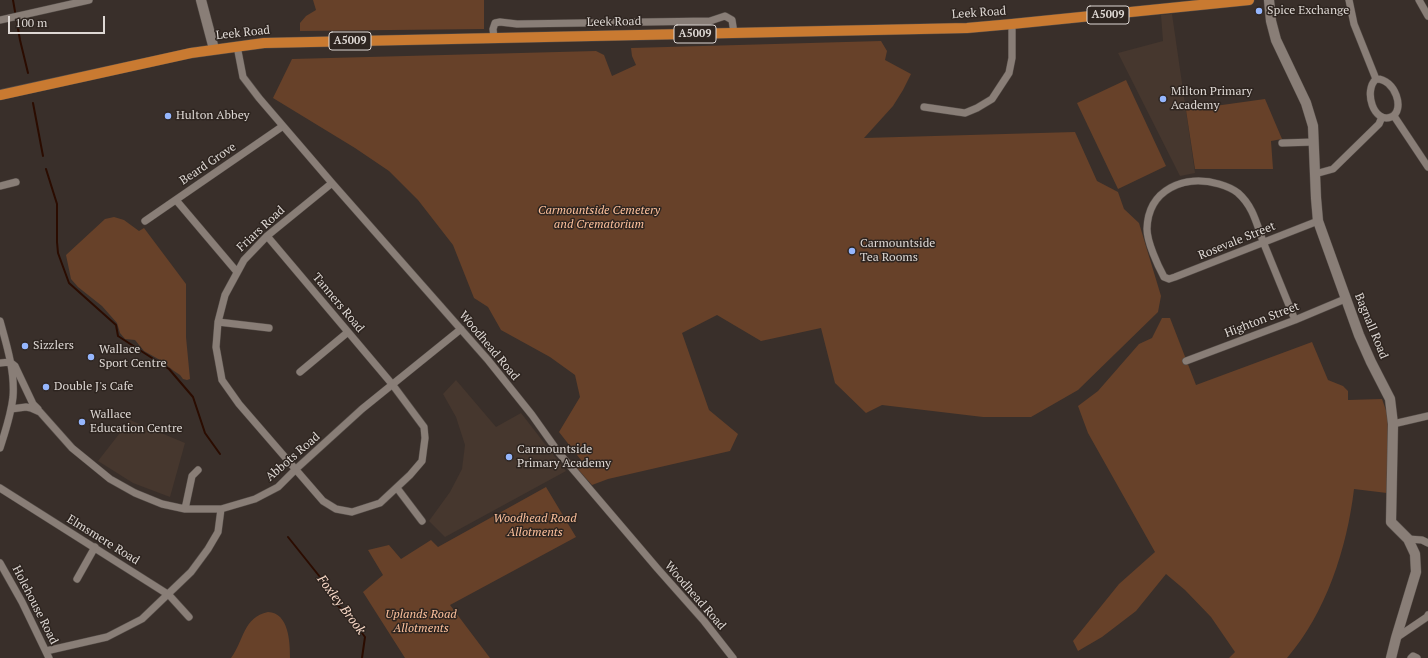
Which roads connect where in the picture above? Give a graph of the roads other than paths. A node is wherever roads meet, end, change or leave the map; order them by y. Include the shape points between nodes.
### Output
1 (89, 0) edge
2 (201, 0) edge
3 (1249, 0) edge
4 (1269, 0) edge
5 (1349, 0) edge
6 (1419, 0) edge
7 (1428, 16) edge
8 (0, 20) edge
9 (1012, 24) junction
10 (734, 33) junction
11 (494, 38) junction
12 (237, 46) junction
13 (214, 49) junction
14 (1376, 79) junction
15 (0, 95) edge
16 (924, 107) dead end
17 (1394, 116) junction
18 (1382, 117) junction
19 (283, 126) junction
20 (1314, 142) junction
21 (1282, 144) dead end
22 (1428, 166) edge
23 (1315, 174) junction
24 (16, 182) dead end
25 (332, 183) junction
26 (0, 186) edge
27 (176, 200) junction
28 (145, 221) dead end
29 (1318, 221) junction
30 (267, 236) junction
31 (1263, 242) junction
32 (237, 272) junction
33 (1345, 299) junction
34 (1295, 320) junction
35 (0, 322) edge
36 (218, 322) junction
37 (269, 328) dead end
38 (461, 329) junction
39 (348, 332) junction
40 (1186, 361) dead end
41 (10, 362) junction
42 (0, 363) edge
43 (300, 372) dead end
44 (392, 384) junction
45 (11, 409) junction
46 (40, 412) junction
47 (1428, 416) edge
48 (1393, 424) junction
49 (0, 448) edge
50 (296, 469) junction
51 (198, 470) dead end
52 (0, 488) edge
53 (397, 488) junction
54 (185, 509) junction
55 (221, 509) junction
56 (422, 521) dead end
57 (1408, 539) junction
58 (1428, 543) edge
59 (95, 547) junction
60 (0, 563) edge
61 (77, 579) dead end
62 (169, 595) junction
63 (1428, 615) edge
64 (189, 617) dead end
65 (1396, 638) junction
66 (48, 655) edge
67 (733, 658) edge
68 (1391, 658) edge
69 (1412, 658) edge
70 (1417, 658) edge

1 - 8 street
2 - 13 street
3 - 9 main road, Leek Road / A5009
4 - 20 street, Bagnall Road via 1276,40 1310,112
5 - 14 street via 1354,24
6 - 7 street
9 - 10 main road, Leek Road / A5009 via 931,29
9 - 16 street via 1012,58 1009,73 992,99 965,113
10 - 11 main road, Leek Road / A5009
10 - 11 street, Leek Road via 732,20 726,16 710,21 517,24 500,22 495,24 493,29
11 - 12 main road, Leek Road / A5009 via 264,43
12 - 13 main road, Leek Road / A5009
12 - 19 street, Woodhead Road via 243,77
13 - 15 main road, Leek Road / A5009
14 - 17 street via 1385,81 1395,90 1398,104
14 - 18 street via 1372,82 1369,97
17 - 18 street
17 - 22 street
18 - 23 street via 1379,124 1333,169
19 - 25 street, Woodhead Road
19 - 27 street, Beard Grove
20 - 21 street
20 - 23 street, Bagnall Road
23 - 29 street, Bagnall Road
24 - 26 street
25 - 30 street, Friars Road
25 - 38 street, Woodhead Road
27 - 28 street, Beard Grove
27 - 32 street
29 - 31 street, Rosevale Street
29 - 33 street, Bagnall Road
30 - 32 street, Friars Road via 244,260
30 - 39 street, Tanners Road
31 - 31 street, Rosevale Street via 1169,279 1164,277 1149,240 1148,220 1152,206 1165,190 1182,182 1209,181 1237,192 1247,203 1257,221
31 - 34 street
32 - 36 street, Friars Road via 225,296
33 - 34 street, Highton Street
33 - 48 street, Bagnall Road via 1371,362 1390,399
34 - 40 street, Highton Street
35 - 41 street, Abbots Road
36 - 37 street
36 - 50 street, Friars Road via 216,347 222,380 239,404
38 - 44 street, Abbots Road
38 - 67 street, Woodhead Road via 527,409 559,453
39 - 43 street
39 - 44 street, Tanners Road
41 - 42 street
41 - 45 street, Abbots Road via 13,381
41 - 46 street, Abbots Road
44 - 50 street, Abbots Road
44 - 53 street, Tanners Road via 424,427 425,438 422,461
45 - 46 street via 26,407
45 - 49 street, Abbots Road
46 - 54 street, Abbots Road via 72,448 110,479 162,504
47 - 48 street
48 - 57 street, Bagnall Road via 1391,522
50 - 53 street, Friars Road via 323,501 336,509 352,512 380,503
50 - 55 street, Abbots Road via 278,487 255,499
51 - 54 street via 192,476
52 - 59 street, Elmsmere Road
53 - 56 street
54 - 55 street, Abbots Road
55 - 62 street via 218,532 192,572
57 - 58 street
57 - 65 street, Bagnall Road via 1415,554 1416,572
59 - 61 street
59 - 62 street, Elmsmere Road
60 - 66 street, Holehouse Road
62 - 64 street, Elmsmere Road
62 - 66 street via 142,619 107,638
63 - 65 street
65 - 68 street, Bagnall Road
69 - 70 street

